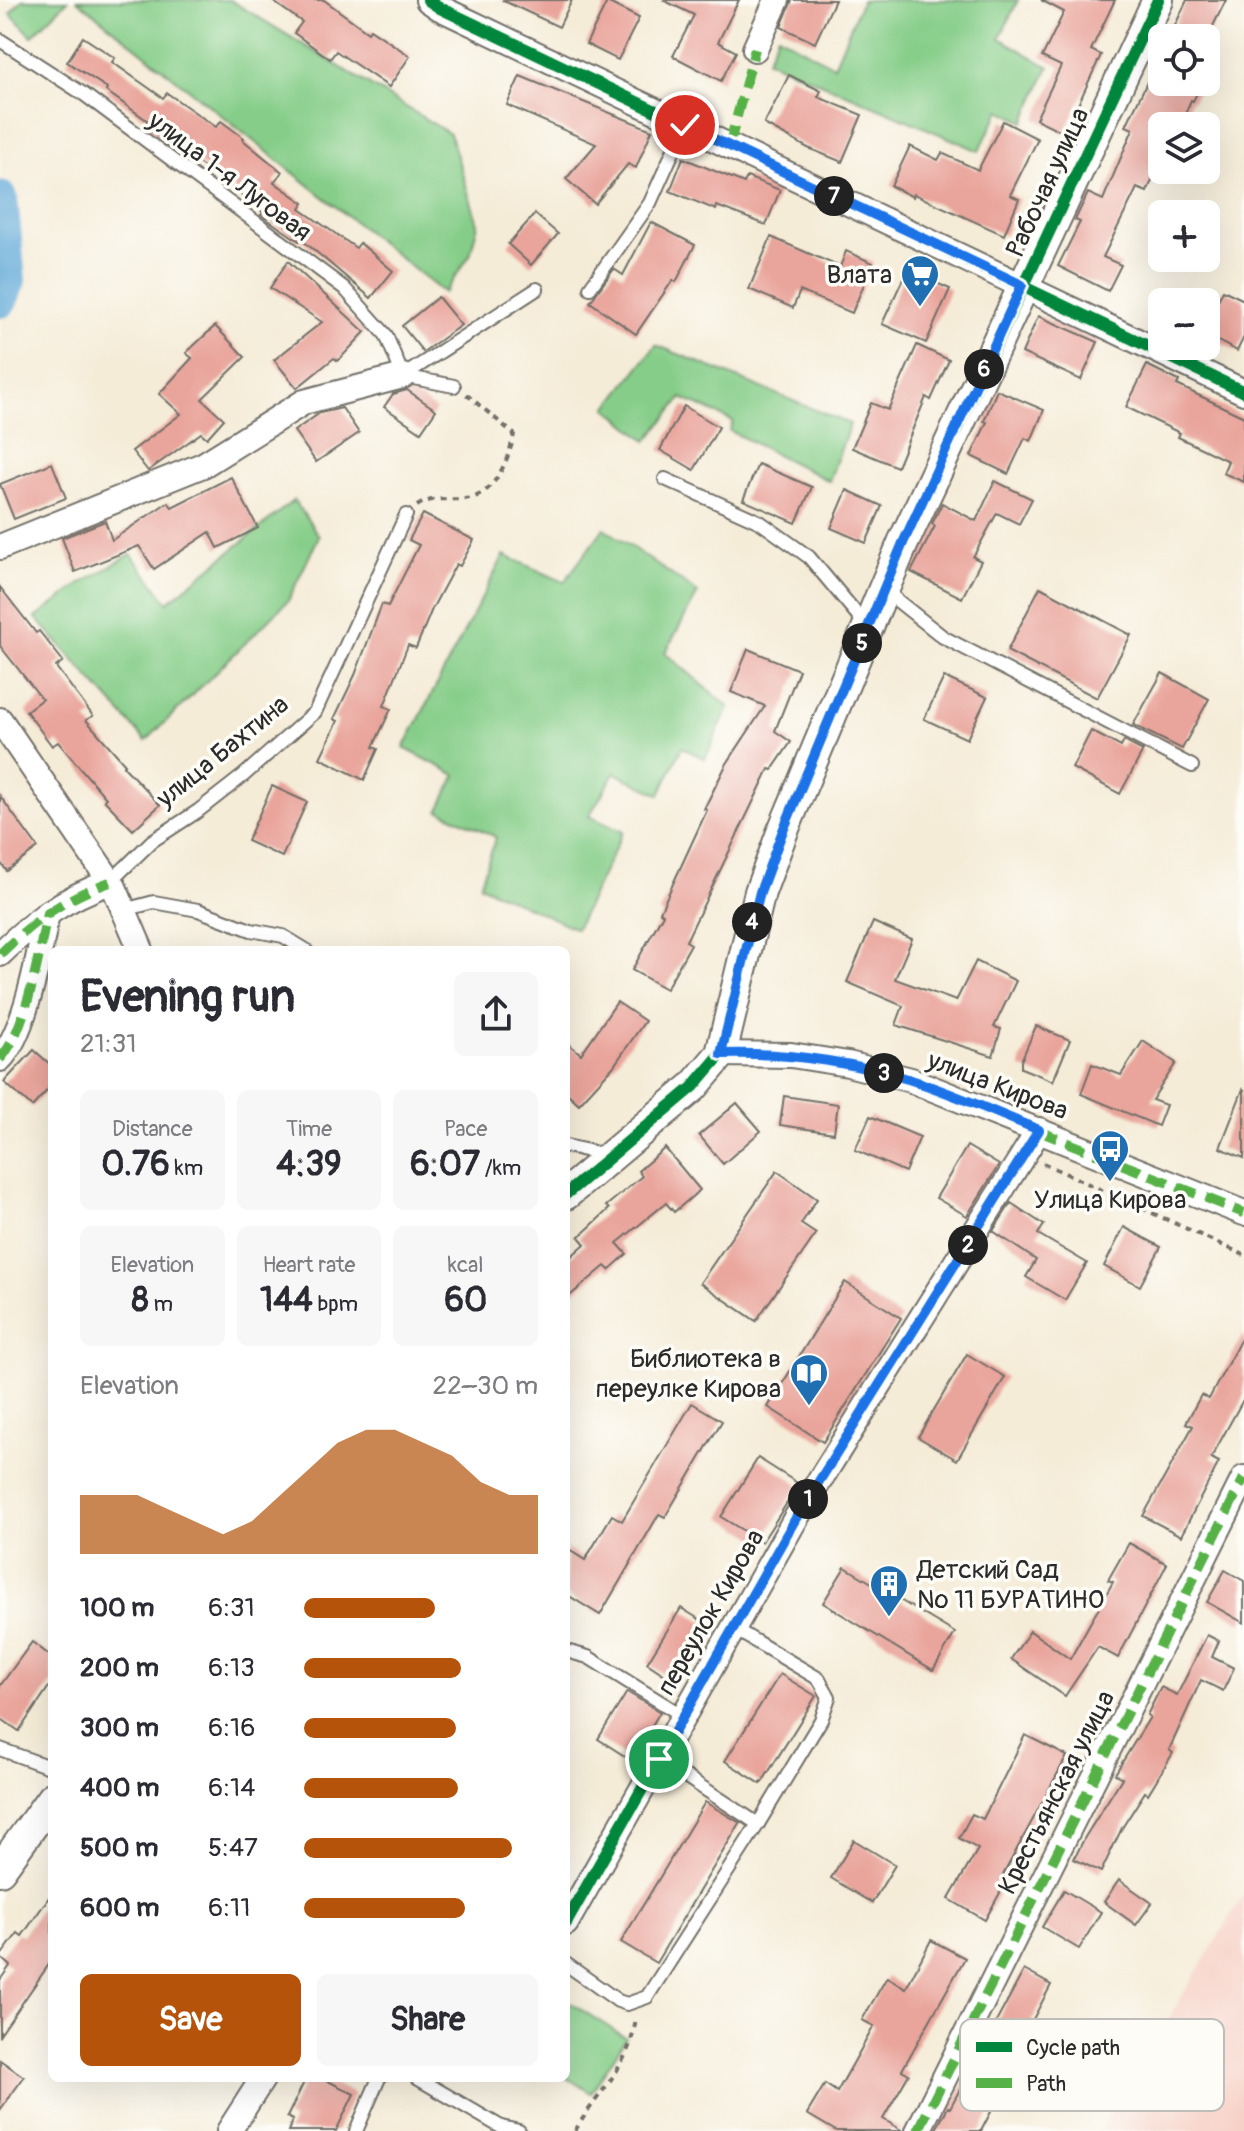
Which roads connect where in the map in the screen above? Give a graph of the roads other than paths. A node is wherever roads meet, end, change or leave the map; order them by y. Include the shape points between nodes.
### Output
1 (428, 0) edge
2 (777, 0) edge
3 (1158, 0) edge
4 (0, 40) edge
5 (755, 49) dead end
6 (685, 125) junction
7 (1022, 285) junction
8 (590, 288) dead end
9 (537, 289) dead end
10 (403, 376) junction
11 (454, 386) road end
12 (1244, 392) edge
13 (665, 479) dead end
14 (406, 515) road end
15 (0, 547) edge
16 (884, 590) junction
17 (868, 628) junction
18 (0, 720) edge
19 (1192, 766) dead end
20 (110, 882) junction
21 (124, 910) junction
22 (47, 913) junction
23 (139, 946) edge
24 (299, 946) edge
25 (0, 954) edge
26 (721, 1054) junction
27 (0, 1059) edge
28 (1039, 1130) junction
29 (570, 1147) edge
30 (610, 1156) junction
31 (570, 1191) edge
32 (1244, 1213) edge
33 (1244, 1478) edge
34 (733, 1628) junction
35 (570, 1652) edge
36 (683, 1716) junction
37 (0, 1749) edge
38 (659, 1759) junction
39 (48, 1767) edge
40 (48, 1804) edge
41 (758, 1824) junction
42 (0, 1870) edge
43 (570, 1916) edge
44 (570, 1967) edge
45 (974, 2019) edge
46 (960, 2047) edge
47 (260, 2082) edge
48 (377, 2082) edge
49 (424, 2082) edge
50 (229, 2131) edge
51 (356, 2131) edge
52 (519, 2131) edge
53 (918, 2131) edge

1 - 6 street
2 - 5 street
3 - 7 street, Рабочая улица
4 - 10 lane, улица 1-я Луговая via 85,95 344,288 386,335
6 - 7 street
6 - 8 lane via 650,203
7 - 12 street
7 - 16 street, Рабочая улица
9 - 10 lane
10 - 11 lane
10 - 15 street via 304,402 203,465
13 - 17 lane via 760,522 809,557
14 - 20 lane, улица Бахтина via 315,712 244,775 152,841
16 - 17 street, Рабочая улица
16 - 19 lane via 943,637
17 - 26 street, Рабочая улица via 760,892
18 - 20 street
20 - 21 street
20 - 22 street
21 - 23 street
21 - 24 lane via 154,902 198,910
22 - 25 street
22 - 27 street via 23,1010
26 - 28 street, улица Кирова via 791,1055 848,1064 911,1080
26 - 30 street via 693,1087
28 - 32 street, улица Кирова
28 - 34 street, переулок Кирова
29 - 30 lane
30 - 31 street
33 - 45 street, Крестьянская улица
34 - 36 street, переулок Кирова
34 - 41 lane via 819,1679 829,1697 821,1720
35 - 36 lane via 588,1657
36 - 38 street, переулок Кирова
37 - 39 lane
38 - 41 lane
38 - 43 street, переулок Кирова
40 - 42 street
41 - 44 lane via 654,1989 638,2002 618,2001
46 - 53 street, Крестьянская улица
47 - 50 street
48 - 51 lane
49 - 52 lane via 501,2127

